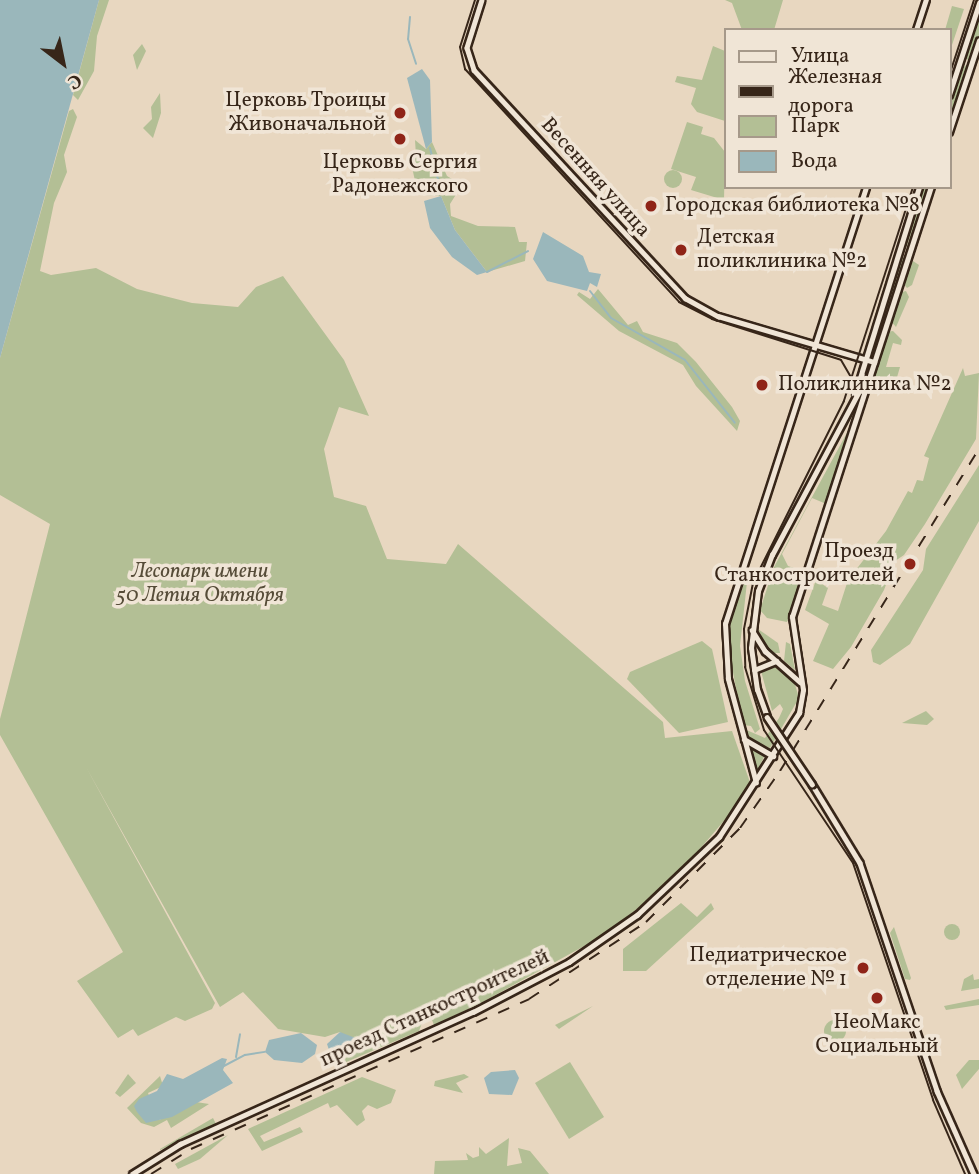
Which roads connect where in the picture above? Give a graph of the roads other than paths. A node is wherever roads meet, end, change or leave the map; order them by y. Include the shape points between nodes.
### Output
1 (482, 0) edge
2 (926, 0) edge
3 (978, 6) edge
4 (917, 28) edge
5 (979, 41) edge
6 (960, 61) junction
7 (971, 65) junction
8 (951, 89) edge
9 (951, 126) edge
10 (865, 189) edge
11 (918, 189) edge
12 (930, 189) edge
13 (899, 250) junction
14 (909, 253) junction
15 (815, 346) junction
16 (865, 360) junction
17 (874, 362) junction
18 (852, 405) junction
19 (752, 629) junction
20 (776, 661) junction
21 (753, 671) junction
22 (803, 685) junction
23 (743, 738) junction
24 (774, 756) junction
25 (756, 784) junction
26 (132, 1174) edge
27 (974, 1174) edge

1 - 15 main road, Весенняя улица via 467,48 468,59 691,303
2 - 4 main road
3 - 6 main road
5 - 7 main road
6 - 7 main road
6 - 8 main road
7 - 9 main road
10 - 15 main road
11 - 13 main road
12 - 14 main road
13 - 14 main road
13 - 16 main road
14 - 17 main road
15 - 16 main road, Весенняя улица
15 - 23 main road via 725,624 728,679
16 - 17 main road, Весенняя улица
16 - 18 main road
17 - 18 main road
17 - 22 main road via 792,617
18 - 19 main road via 772,555 758,591
19 - 20 main road
19 - 21 main road
20 - 21 main road
20 - 22 main road
21 - 27 main road, bridge via 767,716 860,863 935,1084
22 - 24 main road, проезд Станкостроителей via 799,713
23 - 24 main road
23 - 25 main road
24 - 25 main road, проезд Станкостроителей
25 - 26 main road, проезд Станкостроителей via 719,837 680,877 637,915 569,962 506,997 180,1144

